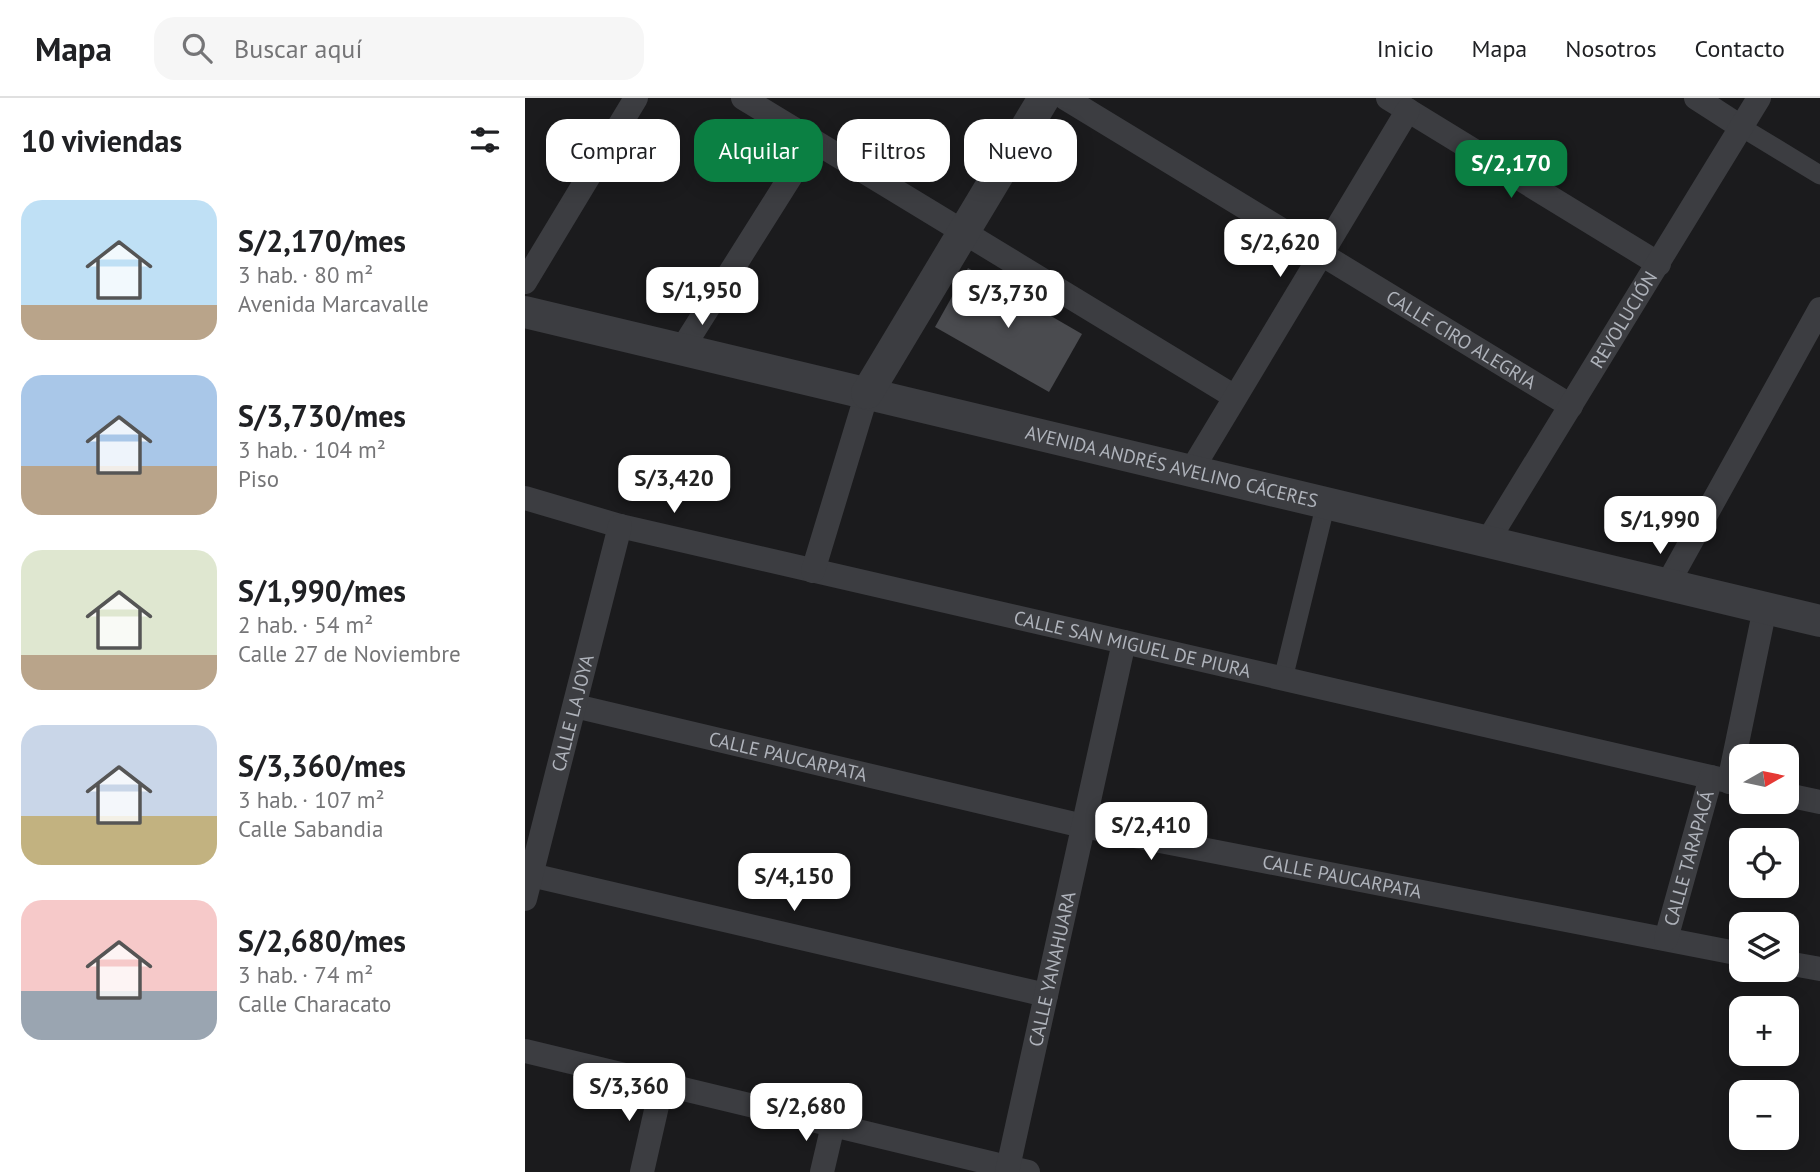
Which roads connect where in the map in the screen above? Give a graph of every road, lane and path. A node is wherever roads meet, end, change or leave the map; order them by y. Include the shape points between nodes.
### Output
1 (636, 98) edge
2 (743, 98) edge
3 (1044, 98) edge
4 (1065, 98) edge
5 (1696, 98) edge
6 (1759, 98) edge
7 (1398, 104) edge
8 (777, 119) edge
9 (1741, 127) junction
10 (823, 147) edge
11 (1820, 175) edge
12 (787, 182) edge
13 (964, 232) junction
14 (1321, 254) junction
15 (1659, 264) junction
16 (525, 282) edge
17 (1820, 309) edge
18 (525, 312) edge
19 (682, 349) junction
20 (867, 393) junction
21 (1235, 397) junction
22 (1571, 406) junction
23 (1191, 471) junction
24 (525, 498) edge
25 (1326, 503) junction
26 (621, 526) junction
27 (1487, 542) junction
28 (813, 571) junction
29 (1667, 584) junction
30 (1765, 608) junction
31 (1820, 621) edge
32 (1123, 642) junction
33 (1283, 679) junction
34 (575, 706) junction
35 (1727, 781) edge
36 (1799, 798) edge
37 (1820, 802) edge
38 (1083, 825) junction
39 (531, 875) junction
40 (525, 899) edge
41 (1666, 939) junction
42 (1729, 952) edge
43 (1799, 965) edge
44 (1820, 969) edge
45 (1046, 995) junction
46 (525, 1051) edge
47 (662, 1084) junction
48 (833, 1125) junction
49 (1014, 1170) edge
50 (642, 1172) edge
51 (822, 1172) edge

1 - 16 street
2 - 8 street
3 - 13 street
4 - 14 street, CALLE CIRO ALEGRIA
5 - 9 street
6 - 9 street, REVOLUCIÓN
7 - 14 street
7 - 15 street
9 - 11 street
9 - 15 street, REVOLUCIÓN
10 - 13 street
12 - 19 street
13 - 20 street
13 - 21 street
14 - 21 street
14 - 22 street, CALLE CIRO ALEGRIA
15 - 22 street, REVOLUCIÓN
17 - 29 street
18 - 19 street, AVENIDA ANDRÉS AVELINO CÁCERES
19 - 20 street, AVENIDA ANDRÉS AVELINO CÁCERES
20 - 23 street, AVENIDA ANDRÉS AVELINO CÁCERES
20 - 28 street
21 - 23 street
22 - 27 street, REVOLUCIÓN
23 - 25 street, AVENIDA ANDRÉS AVELINO CÁCERES
24 - 26 street, CALLE SAN MIGUEL DE PIURA
25 - 27 street, AVENIDA ANDRÉS AVELINO CÁCERES
25 - 33 street
26 - 28 street, CALLE SAN MIGUEL DE PIURA
26 - 34 street, CALLE LA JOYA
27 - 29 street, AVENIDA ANDRÉS AVELINO CÁCERES
28 - 32 street, CALLE SAN MIGUEL DE PIURA
29 - 30 street, AVENIDA ANDRÉS AVELINO CÁCERES
30 - 31 street, AVENIDA ANDRÉS AVELINO CÁCERES
30 - 35 street, CALLE TARAPACÁ
32 - 33 street, CALLE SAN MIGUEL DE PIURA
32 - 38 street, CALLE YANAHUARA
33 - 35 street, CALLE SAN MIGUEL DE PIURA
34 - 38 street, CALLE PAUCARPATA
34 - 39 street, CALLE LA JOYA
35 - 41 street, CALLE TARAPACÁ
36 - 37 street
38 - 41 street, CALLE PAUCARPATA
38 - 45 street, CALLE YANAHUARA
39 - 40 street, CALLE LA JOYA
39 - 45 street
41 - 42 street, CALLE PAUCARPATA
43 - 44 street
45 - 49 street, CALLE YANAHUARA
46 - 47 street
47 - 48 street
47 - 50 street
48 - 49 street
48 - 51 street

